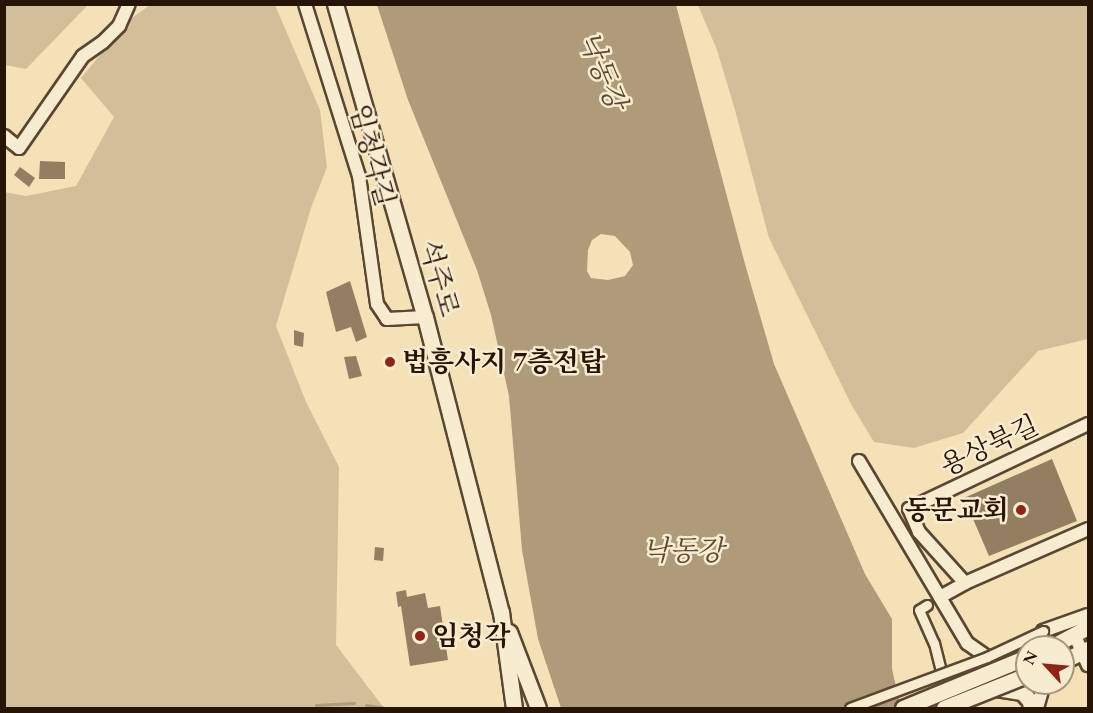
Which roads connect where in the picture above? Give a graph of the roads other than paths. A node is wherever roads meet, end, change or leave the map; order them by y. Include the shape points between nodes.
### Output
1 (129, 4) edge
2 (305, 4) edge
3 (335, 4) edge
4 (4, 136) edge
5 (425, 317) junction
6 (1089, 424) edge
7 (859, 461) dead end
8 (897, 526) junction
9 (1089, 529) edge
10 (919, 532) junction
11 (965, 583) junction
12 (940, 597) junction
13 (927, 605) dead end
14 (501, 612) junction
15 (1089, 615) edge
16 (1089, 627) edge
17 (1043, 631) joint
18 (1075, 636) joint
19 (1086, 656) edge
20 (987, 657) junction
21 (1015, 662) edge
22 (1015, 680) edge
23 (996, 688) junction
24 (514, 708) edge
25 (538, 708) edge
26 (850, 708) edge
27 (903, 708) edge
28 (944, 708) edge
29 (950, 708) edge
30 (1031, 708) edge

1 - 4 street via 119,26 77,63 19,148
2 - 5 street, 임청각길 via 359,176 378,304 387,319
3 - 5 street, 석주로
5 - 14 street, 석주로
6 - 10 street, 용상북길 via 909,509
7 - 8 street
8 - 10 street
8 - 12 street
9 - 11 street
10 - 11 street
11 - 12 street
12 - 20 street via 967,643
13 - 29 street via 919,610 934,643
14 - 24 street, 석주로
14 - 25 street
15 - 17 street
16 - 18 street
17 - 20 street, bridge
18 - 19 street
20 - 26 street, bridge
21 - 27 street, bridge
22 - 23 street, bridge
23 - 28 street, bridge
23 - 30 street via 1022,692

